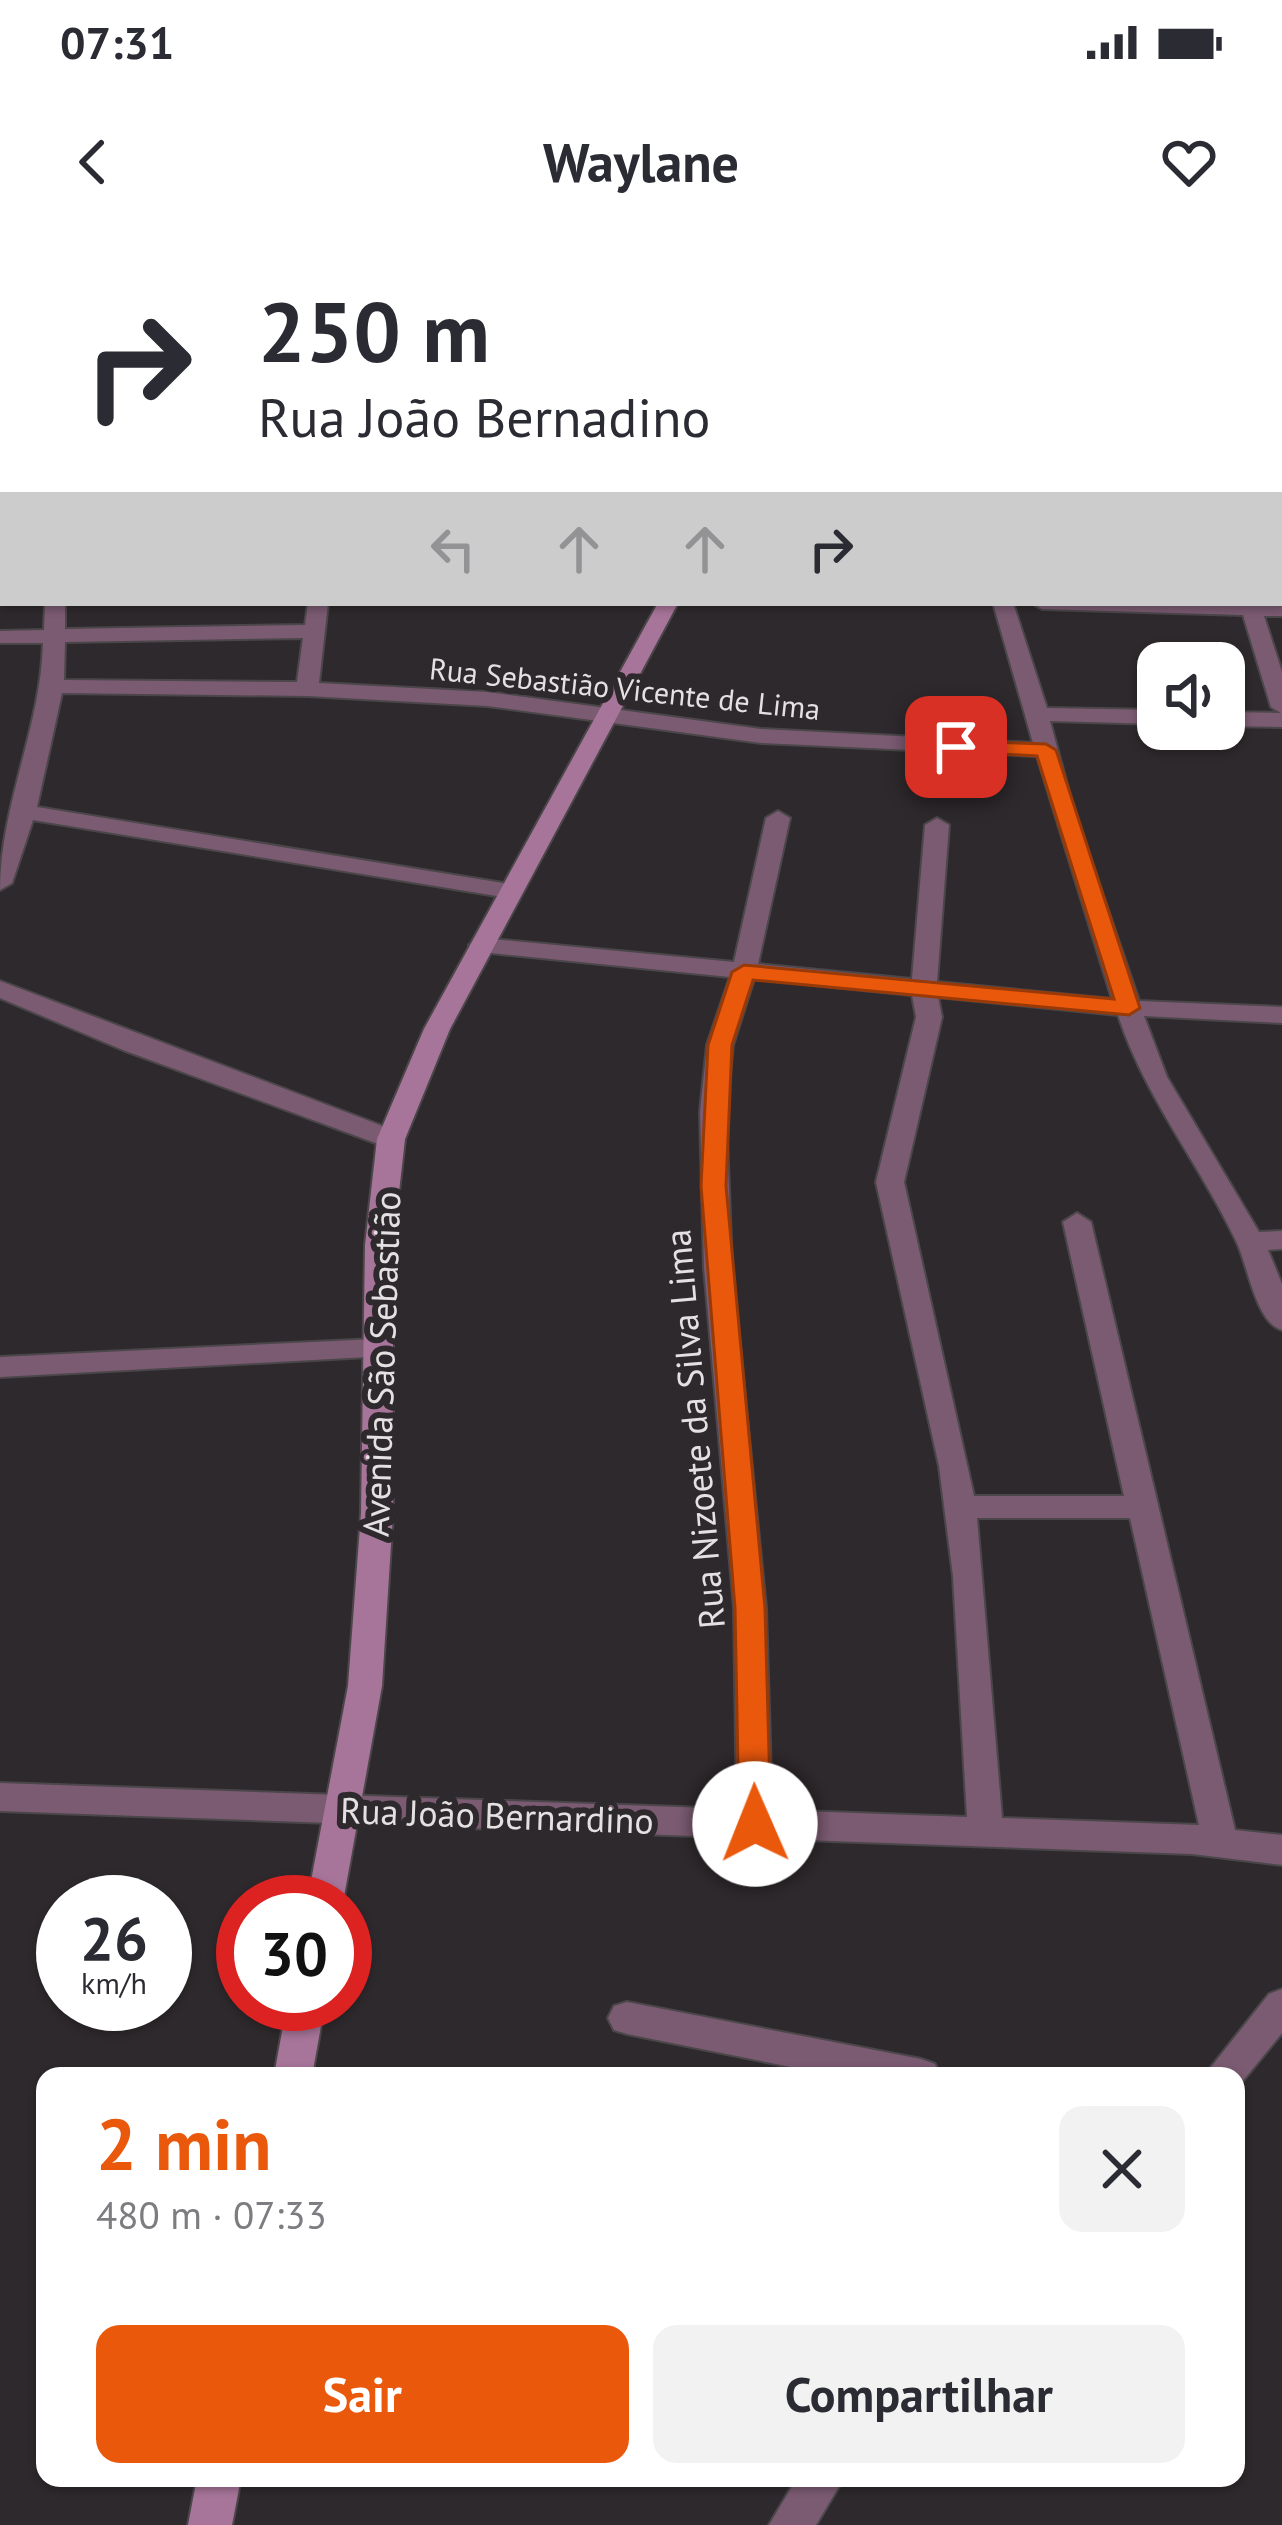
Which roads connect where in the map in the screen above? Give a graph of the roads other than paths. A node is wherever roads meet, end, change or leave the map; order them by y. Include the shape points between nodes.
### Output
1 (55, 606) edge
2 (318, 606) edge
3 (666, 606) edge
4 (1005, 606) edge
5 (1251, 606) edge
6 (1282, 610) edge
7 (314, 631) junction
8 (53, 635) junction
9 (0, 637) edge
10 (53, 686) junction
11 (307, 689) junction
12 (1282, 707) edge
13 (1037, 714) junction
14 (607, 716) junction
15 (1137, 716) edge
16 (1245, 719) edge
17 (1282, 720) edge
18 (1046, 750) junction
19 (24, 812) junction
20 (778, 818) dead end
21 (937, 825) dead end
22 (0, 884) edge
23 (508, 891) junction
24 (481, 945) junction
25 (744, 972) junction
26 (0, 989) edge
27 (924, 989) junction
28 (1129, 1008) junction
29 (1282, 1015) edge
30 (391, 1139) junction
31 (1077, 1222) dead end
32 (1282, 1240) edge
33 (1251, 1242) junction
34 (1282, 1320) edge
35 (376, 1349) junction
36 (0, 1367) edge
37 (960, 1507) junction
38 (1145, 1507) junction
39 (0, 1797) edge
40 (342, 1809) junction
41 (755, 1824) junction
42 (985, 1832) junction
43 (1220, 1842) junction
44 (1282, 1850) edge
45 (330, 1875) edge
46 (1282, 2005) edge
47 (627, 2018) dead end
48 (301, 2031) edge
49 (294, 2067) edge
50 (875, 2067) edge
51 (1230, 2067) edge
52 (217, 2487) edge
53 (816, 2487) edge
54 (210, 2525) edge
55 (791, 2525) edge

1 - 8 street
2 - 7 street
3 - 14 main road, Avenida São Sebastião
4 - 13 street
5 - 6 street
5 - 12 street
7 - 8 street
7 - 11 street
8 - 9 street
8 - 10 street
10 - 11 street, Rua Sebastião Vicente de Lima
10 - 19 street
11 - 14 street, Rua Sebastião Vicente de Lima via 488,699
13 - 15 street
13 - 18 street
14 - 18 street, Rua Sebastião Vicente de Lima via 761,736
14 - 23 main road, Avenida São Sebastião
16 - 17 street
18 - 28 street
19 - 22 street
19 - 23 street
20 - 25 street, Rua Nizoete da Silva Lima
21 - 27 street
23 - 24 main road, Avenida São Sebastião
24 - 25 street
24 - 30 main road, Avenida São Sebastião
25 - 27 street
25 - 41 street, Rua Nizoete da Silva Lima via 720,1045 713,1186 750,1608
26 - 30 street
27 - 28 street
27 - 37 street via 929,1017 890,1182
28 - 29 street
28 - 33 street via 1154,1077
30 - 35 main road, Avenida São Sebastião
31 - 38 street
32 - 33 street
33 - 34 street
35 - 36 street
35 - 40 main road, Avenida São Sebastião via 377,1513 365,1686
37 - 38 street
37 - 42 street
38 - 43 street
39 - 40 street, Rua João Bernardino
40 - 41 street, Rua João Bernardino
40 - 45 main road, Avenida São Sebastião
41 - 42 street, Rua João Bernardino
42 - 43 street, Rua João Bernardino
43 - 44 street, Rua João Bernardino
46 - 51 street
47 - 50 street
48 - 49 main road
52 - 54 main road
53 - 55 street

